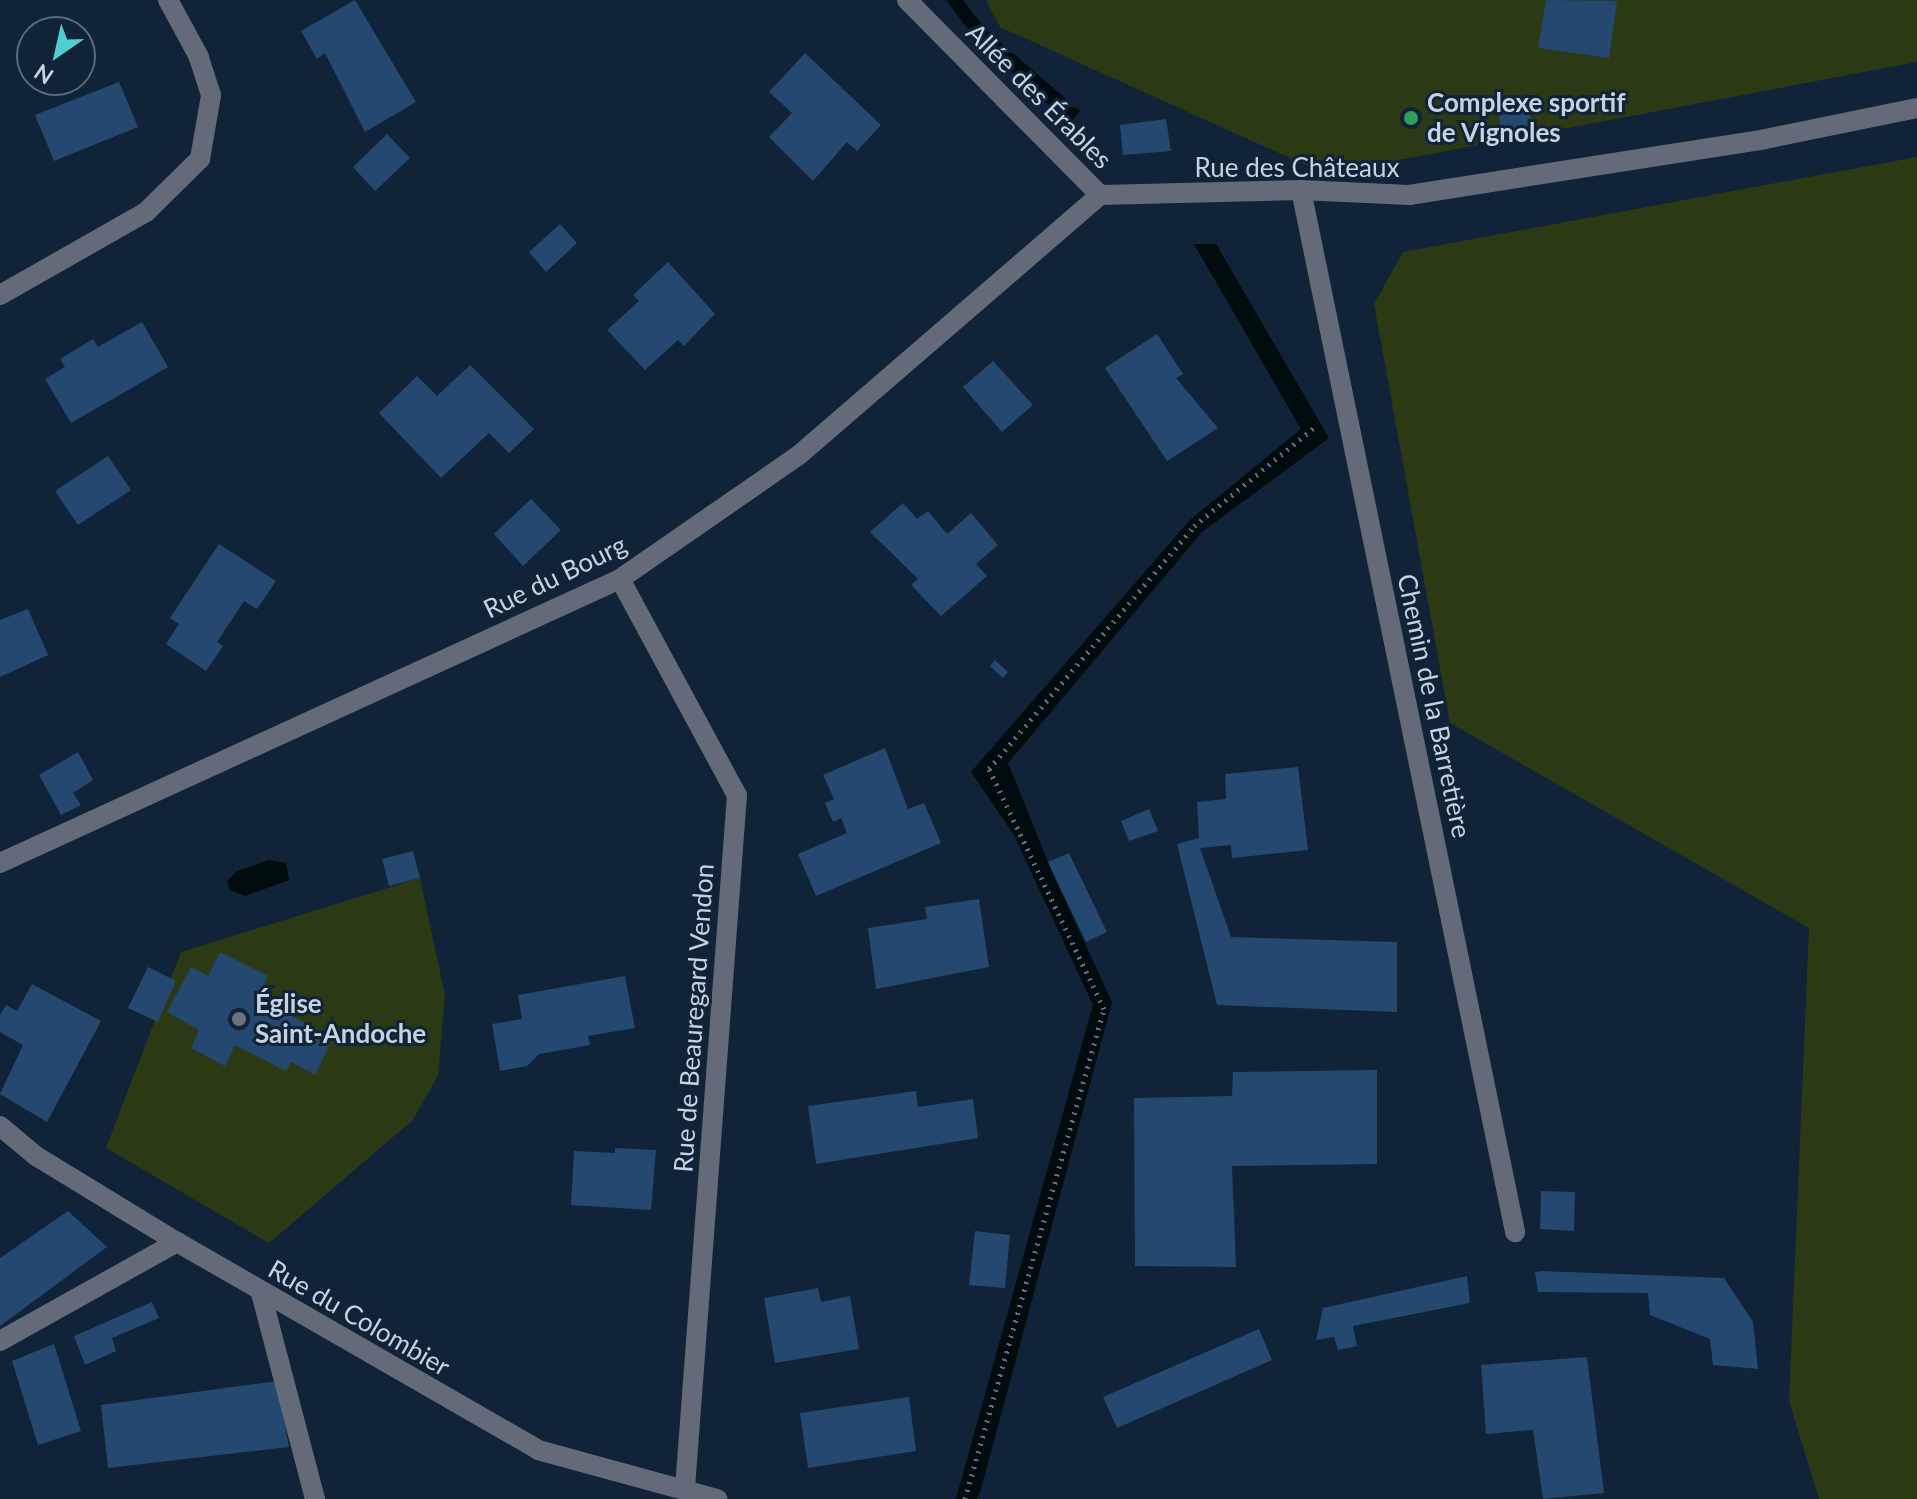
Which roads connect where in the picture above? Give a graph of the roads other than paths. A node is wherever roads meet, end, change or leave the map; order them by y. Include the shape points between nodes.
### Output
1 (168, 0) edge
2 (907, 0) edge
3 (1917, 108) edge
4 (1301, 190) junction
5 (1100, 195) junction
6 (0, 295) edge
7 (620, 579) junction
8 (0, 863) edge
9 (0, 1126) edge
10 (1515, 1232) dead end
11 (177, 1242) junction
12 (261, 1293) junction
13 (0, 1341) edge
14 (685, 1489) junction
15 (315, 1499) edge
16 (717, 1499) edge

1 - 6 street via 199,57 211,95 200,159 146,212
2 - 5 street, Allée des Érables
3 - 4 street, Rue des Châteaux via 1765,139 1409,195
4 - 5 street, Rue des Châteaux
4 - 10 street, Chemin de la Barretière
5 - 7 street, Rue du Bourg via 799,455
7 - 8 street, Rue du Bourg
7 - 14 street, Rue de Beauregard Vendon via 737,795
9 - 11 street, Rue du Colombier via 36,1156
11 - 12 street, Rue du Colombier
11 - 13 street
12 - 14 street, Rue du Colombier via 538,1450
12 - 15 street
14 - 16 street, Rue du Colombier

